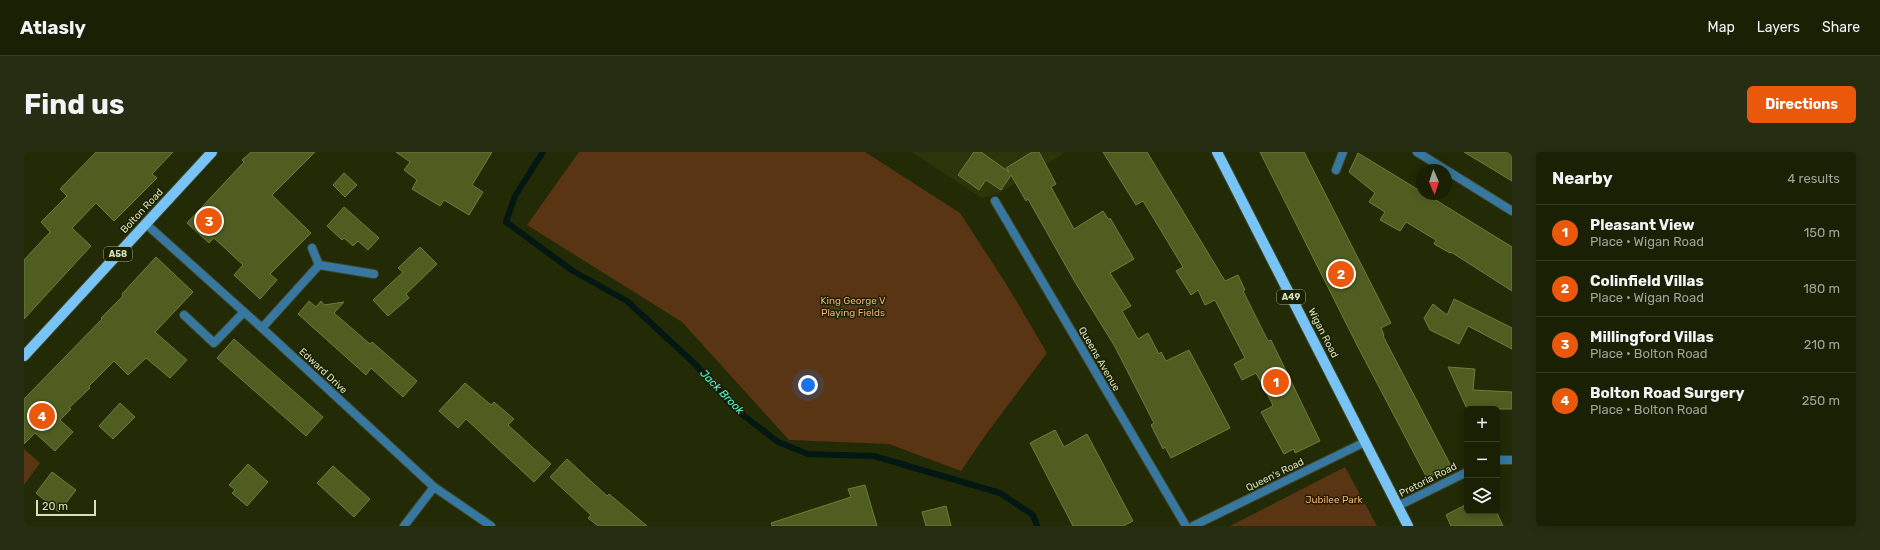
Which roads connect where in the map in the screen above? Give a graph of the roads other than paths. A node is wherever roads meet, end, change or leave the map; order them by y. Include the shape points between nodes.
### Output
1 (212, 152) edge
2 (1217, 152) edge
3 (1343, 152) edge
4 (1417, 152) edge
5 (1336, 170) dead end
6 (995, 201) dead end
7 (1512, 210) edge
8 (146, 224) junction
9 (312, 248) dead end
10 (319, 265) junction
11 (374, 274) dead end
12 (244, 312) junction
13 (184, 315) dead end
14 (262, 328) junction
15 (24, 356) edge
16 (1366, 442) junction
17 (1500, 460) edge
18 (1512, 460) edge
19 (1464, 473) edge
20 (434, 487) junction
21 (1398, 506) junction
22 (404, 526) edge
23 (490, 526) edge
24 (1186, 526) edge
25 (1193, 526) edge
26 (1408, 526) edge

1 - 8 main road, Bolton Road / A58
2 - 16 main road, Wigan Road / A49
3 - 5 street
4 - 7 street
6 - 24 street, Queens Avenue
8 - 12 street, Edward Drive
8 - 15 main road, Bolton Road / A58
9 - 10 street
10 - 11 street
10 - 14 street
12 - 13 street via 214,343
12 - 14 street, Edward Drive
14 - 20 street, Edward Drive
16 - 21 main road, Wigan Road / A49
16 - 25 street, Queen's Road
17 - 18 street
19 - 21 street, Pretoria Road
20 - 22 street
20 - 23 street, Edward Drive
21 - 26 main road, Wigan Road / A49

